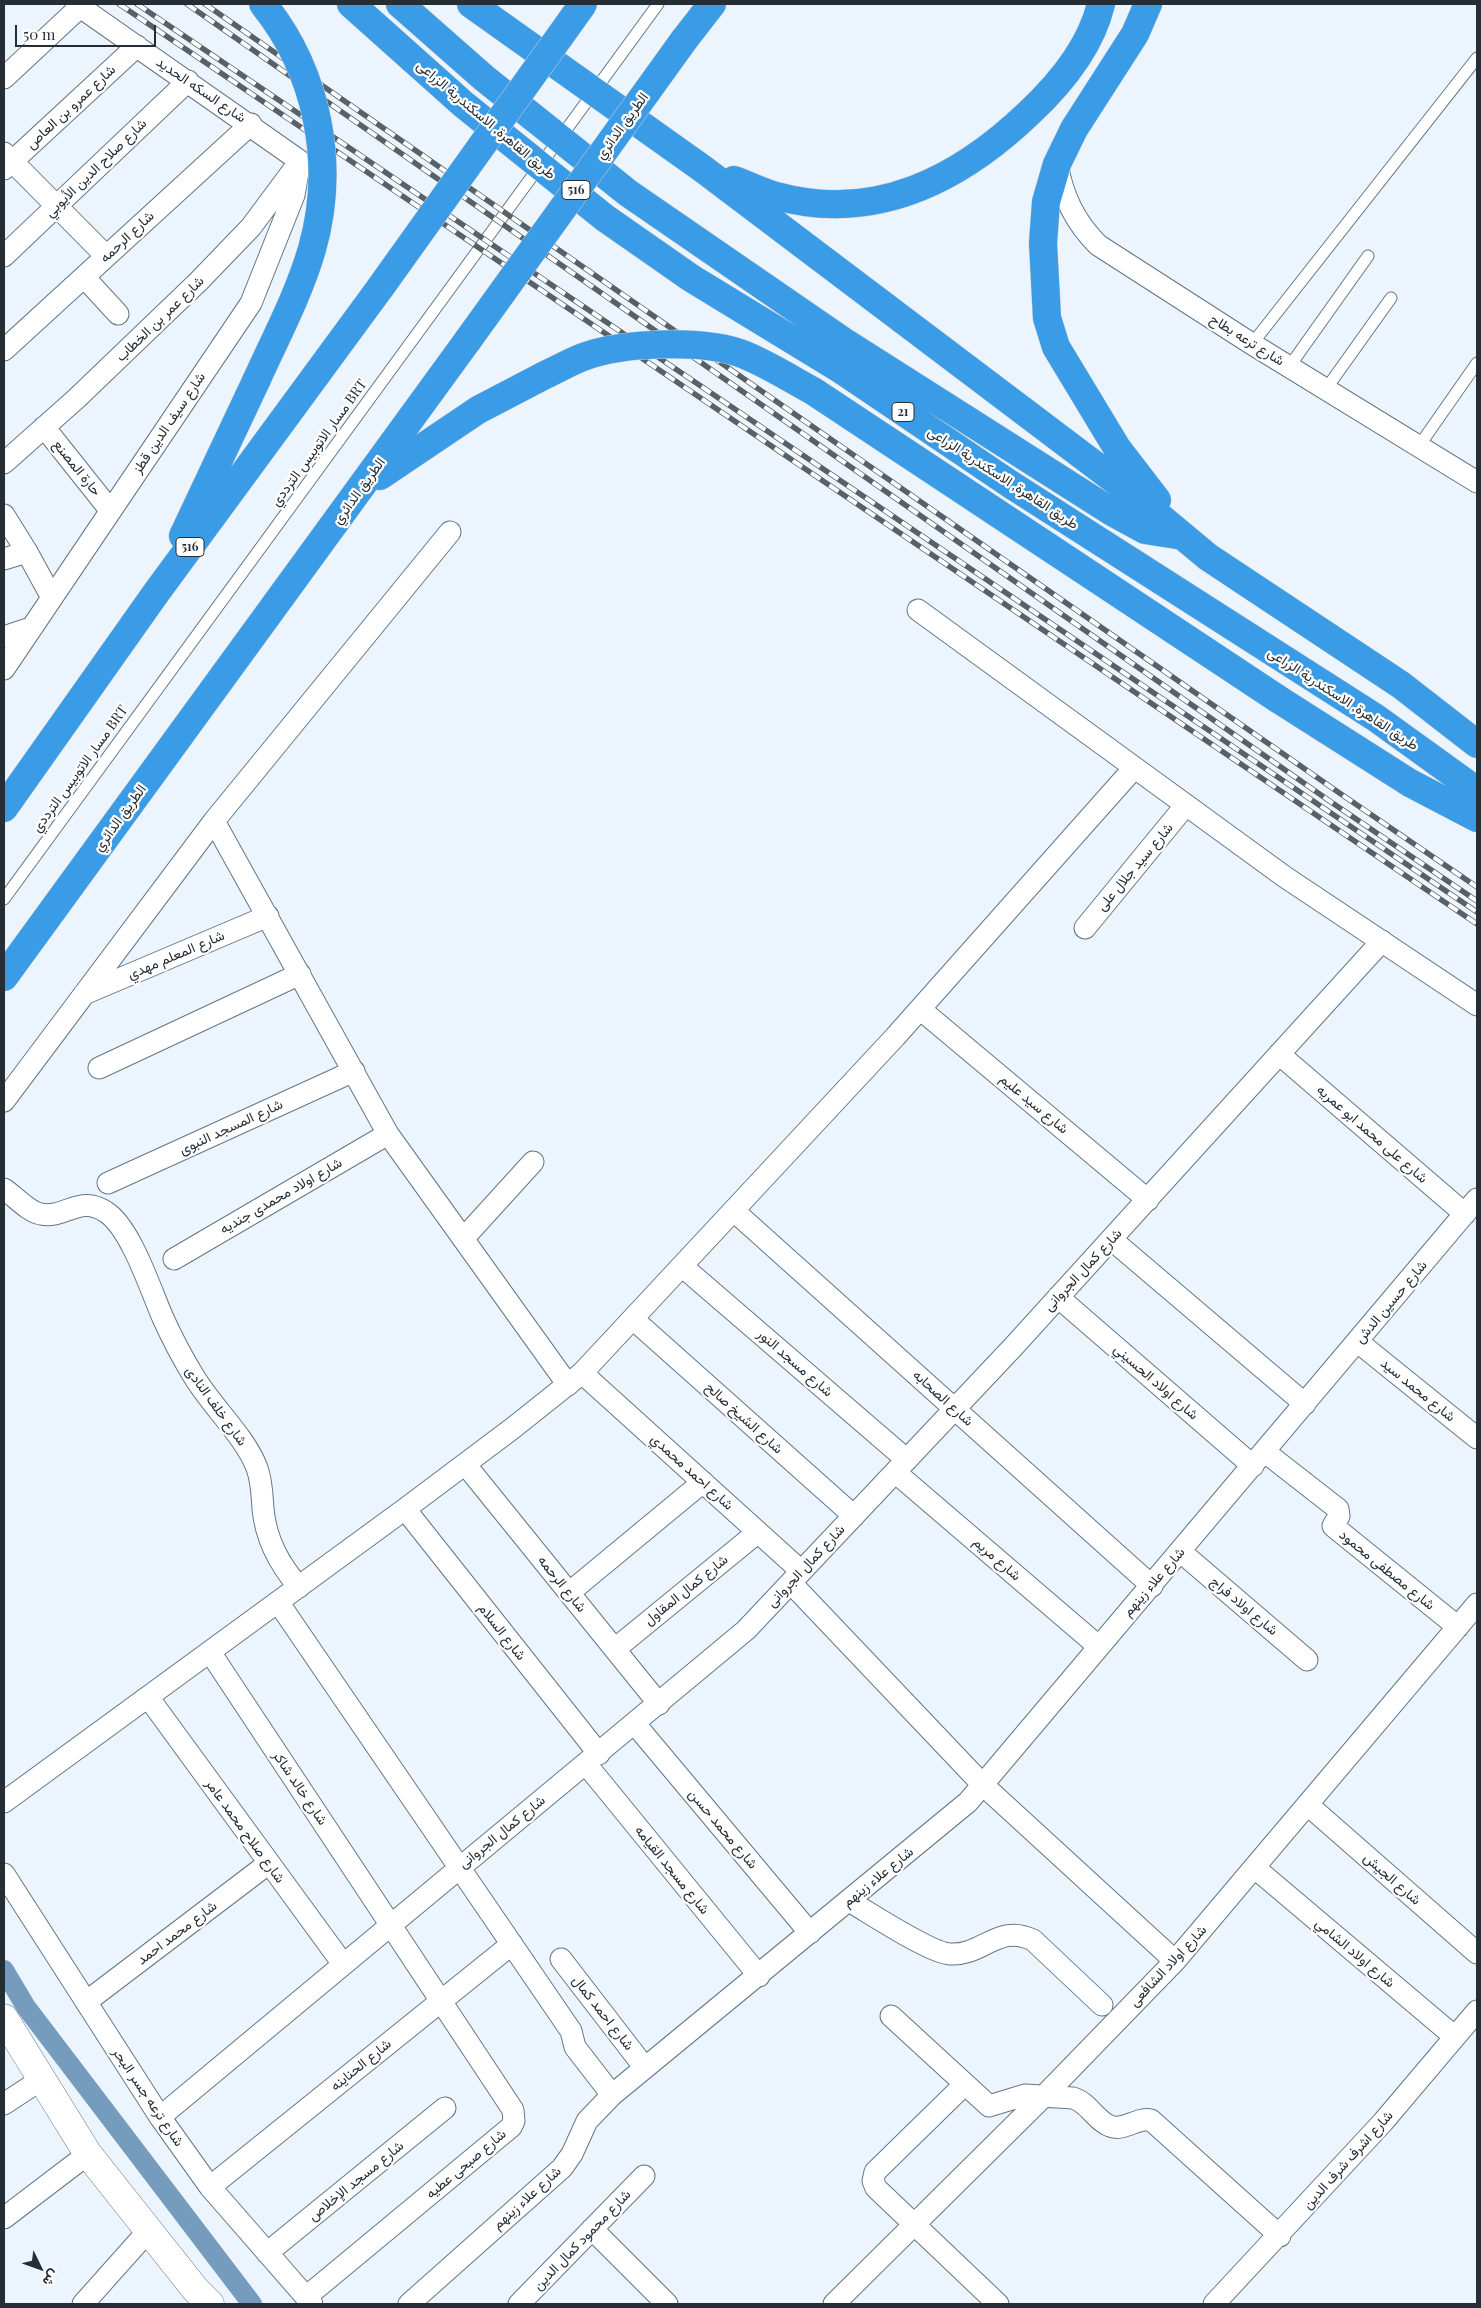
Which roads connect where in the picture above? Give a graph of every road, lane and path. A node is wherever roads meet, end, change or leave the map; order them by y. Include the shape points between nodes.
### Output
1 (263, 4) edge
2 (351, 4) edge
3 (400, 4) edge
4 (471, 4) edge
5 (486, 4) edge
6 (584, 4) edge
7 (658, 4) edge
8 (712, 4) edge
9 (1101, 4) edge
10 (1148, 4) edge
11 (78, 5) edge
12 (519, 38) junction
13 (137, 46) junction
14 (1477, 58) edge
15 (4, 78) edge
16 (188, 81) junction
17 (251, 124) junction
18 (7, 161) edge
19 (300, 161) junction
20 (1057, 164) junction
21 (703, 168) junction
22 (57, 205) junction
23 (4, 256) edge
24 (106, 256) junction
25 (1368, 256) dead end
26 (84, 277) junction
27 (1392, 298) dead end
28 (118, 314) dead end
29 (1252, 344) junction
30 (4, 350) edge
31 (1477, 363) edge
32 (1289, 367) junction
33 (1326, 389) junction
34 (44, 427) junction
35 (1419, 446) junction
36 (4, 463) edge
37 (1477, 482) edge
38 (358, 494) junction
39 (110, 510) junction
40 (4, 515) edge
41 (450, 532) dead end
42 (1183, 536) junction
43 (27, 552) junction
44 (1208, 557) junction
45 (4, 559) edge
46 (156, 593) junction
47 (51, 596) junction
48 (918, 610) dead end
49 (30, 628) junction
50 (4, 637) edge
51 (4, 669) edge
52 (1477, 744) edge
53 (1134, 768) junction
54 (1477, 791) edge
55 (1186, 806) junction
56 (4, 808) edge
57 (1477, 818) edge
58 (214, 821) junction
59 (4, 899) edge
60 (268, 916) junction
61 (1085, 928) dead end
62 (1382, 941) junction
63 (300, 974) junction
64 (4, 977) edge
65 (84, 994) junction
66 (1477, 1006) edge
67 (920, 1009) junction
68 (1280, 1054) junction
69 (99, 1068) dead end
70 (354, 1070) junction
71 (4, 1102) edge
72 (388, 1134) junction
73 (533, 1162) dead end
74 (108, 1183) dead end
75 (4, 1189) edge
76 (1148, 1200) junction
77 (1471, 1206) edge
78 (734, 1211) junction
79 (463, 1238) junction
80 (1111, 1240) junction
81 (174, 1258) dead end
82 (683, 1267) junction
83 (1058, 1297) junction
84 (633, 1319) junction
85 (1358, 1342) junction
86 (575, 1379) junction
87 (1305, 1404) junction
88 (955, 1408) junction
89 (1477, 1438) edge
90 (1259, 1459) junction
91 (465, 1464) junction
92 (901, 1466) junction
93 (703, 1482) junction
94 (405, 1509) junction
95 (854, 1516) junction
96 (758, 1532) junction
97 (1181, 1552) junction
98 (796, 1577) junction
99 (1152, 1586) junction
100 (299, 1587) junction
101 (570, 1592) junction
102 (278, 1602) junction
103 (1477, 1604) edge
104 (1458, 1627) junction
105 (1098, 1646) junction
106 (615, 1649) junction
107 (210, 1652) junction
108 (1307, 1660) dead end
109 (148, 1698) junction
110 (659, 1704) junction
111 (635, 1724) junction
112 (592, 1759) junction
113 (983, 1785) junction
114 (4, 1802) edge
115 (1308, 1805) junction
116 (269, 1864) junction
117 (459, 1867) junction
118 (1255, 1868) junction
119 (4, 1874) edge
120 (850, 1901) junction
121 (390, 1924) junction
122 (810, 1933) junction
123 (512, 1944) junction
124 (1477, 1953) edge
125 (561, 1958) dead end
126 (1175, 1961) junction
127 (343, 1964) junction
128 (758, 1976) junction
129 (440, 2001) junction
130 (86, 2002) junction
131 (1102, 2005) dead end
132 (1477, 2010) edge
133 (891, 2016) dead end
134 (4, 2018) edge
135 (1455, 2037) junction
136 (646, 2068) junction
137 (42, 2079) junction
138 (964, 2085) junction
139 (612, 2095) junction
140 (1043, 2097) junction
141 (4, 2104) edge
142 (445, 2108) dead end
143 (160, 2117) junction
144 (88, 2154) junction
145 (644, 2176) dead end
146 (210, 2187) junction
147 (4, 2218) edge
148 (913, 2226) junction
149 (149, 2230) junction
150 (592, 2230) junction
151 (1280, 2236) junction
152 (267, 2253) junction
153 (309, 2301) edge
154 (83, 2304) edge
155 (210, 2304) edge
156 (410, 2304) edge
157 (519, 2304) edge
158 (667, 2304) edge
159 (834, 2304) edge
160 (998, 2304) edge
161 (1214, 2304) edge

1 - 46 highway, bridge via 285,35 306,79 319,127 322,177 318,224 308,263 258,379
2 - 54 highway, طريق القاهرة, الاسكندرية الزراعى / 21 via 464,104 583,200 691,278 840,369 1018,489 1376,718
3 - 42 highway via 484,78 628,193 843,341 1112,512 1145,530
4 - 12 highway
5 - 12 highway
6 - 46 highway, 516, bridge
7 - 59 lane, مسار الاتوبيس الترددي BRT
8 - 38 highway, الطريق الدائري / 516, bridge
9 - 21 highway via 1098,18 1084,44 1050,93 974,160 924,187 876,201 825,204 775,196
10 - 20 highway via 1135,34 1074,129
11 - 13 street, شارع السكه الحديد
11 - 15 street
12 - 21 highway
13 - 16 street, شارع السكه الحديد
13 - 18 street, شارع عمرو بن العاص
14 - 29 lane
16 - 17 street, شارع السكه الحديد
16 - 22 street, شارع صلاح الدين الأيوبي
17 - 19 street, شارع السكه الحديد
17 - 24 street, شارع الرحمه
18 - 22 street
19 - 34 street, شارع عمر بن الخطاب via 250,227 206,275
19 - 39 street, شارع سيف الدين قطز via 294,195 251,303
20 - 29 street, شارع ترعه بطاح via 1070,208 1098,246
20 - 44 highway via 1046,202 1043,244 1047,318 1056,347 1117,448 1149,491
21 - 42 highway via 1124,487
22 - 23 street, شارع صلاح الدين الأيوبي
22 - 24 street
24 - 26 street, شارع الرحمه
25 - 32 lane
26 - 28 street
26 - 30 street, شارع الرحمه
27 - 33 lane
29 - 32 street, شارع ترعه بطاح
31 - 35 lane
32 - 33 street, شارع ترعه بطاح
33 - 35 street, شارع ترعه بطاح
34 - 36 street, شارع عمر بن الخطاب
34 - 39 street, حارة المصنع
35 - 37 street, شارع ترعه بطاح
38 - 57 highway, bridge via 394,464 470,415 585,357 630,347 675,344 744,355 813,391 1278,699 1410,783
38 - 64 highway, الطريق الدائري / 516
39 - 47 street, شارع سيف الدين قطز
40 - 43 street
41 - 58 street
42 - 44 highway
43 - 45 street
43 - 47 street
44 - 52 highway via 1401,685
46 - 56 highway, 516
47 - 49 street, شارع سيف الدين قطز
48 - 53 street
49 - 50 street
49 - 51 street, شارع سيف الدين قطز
53 - 55 street
53 - 67 street
55 - 61 street, شارع سيد جلال على
55 - 62 street via 1285,878
58 - 60 street, شارع احمد محمدي
58 - 65 street
60 - 63 street, شارع احمد محمدي
60 - 65 street, شارع المعلم مهدي
62 - 66 street
62 - 68 street, شارع كمال الجروانى
63 - 69 street
63 - 70 street, شارع احمد محمدي
65 - 71 street
67 - 76 street, شارع سيد عليم
67 - 78 street
68 - 76 street, شارع كمال الجروانى
68 - 77 street, شارع على محمد ابو عمريه
70 - 72 street, شارع احمد محمدي
70 - 74 street, شارع المسجد النبوى
72 - 79 street, شارع احمد محمدي
72 - 81 street, شارع اولاد محمدى جنديه
73 - 79 street
75 - 100 street, شارع خلف النادى via 40,1214 48,1215 76,1206 97,1207 114,1219 140,1262 182,1357 252,1457 261,1482 267,1531 274,1551
76 - 80 street, شارع كمال الجروانى
77 - 85 street, شارع حسين الدش
78 - 82 street
78 - 88 street, شارع الصحابه
79 - 86 street, شارع احمد محمدي
80 - 83 street, شارع كمال الجروانى
80 - 87 street
82 - 84 street
82 - 92 street, شارع مسجد النور
83 - 88 street, شارع كمال الجروانى
83 - 90 street, شارع اولاد الحسيني
84 - 86 street
84 - 95 street, شارع الشيخ صالح
85 - 87 street, شارع حسين الدش
85 - 89 street, شارع محمد سيد
86 - 91 street
86 - 93 street, شارع احمد محمدي
87 - 90 street, شارع علاء زينهم
88 - 92 street, شارع كمال الجروانى
88 - 99 street, شارع الصحابه
90 - 97 street, شارع علاء زينهم
90 - 104 street, شارع مصطفى محمود via 1338,1509 1334,1528
91 - 94 street
91 - 101 street, شارع الرحمه
92 - 95 street, شارع كمال الجروانى
92 - 105 street, شارع مريم
93 - 96 street, شارع احمد محمدي
93 - 101 street
94 - 100 street
94 - 112 street, شارع السلام
95 - 98 street, شارع كمال الجروانى
96 - 98 street, شارع احمد محمدي
96 - 106 street, شارع كمال المقاول
97 - 99 street, شارع علاء زينهم
97 - 108 street, شارع اولاد فراج
98 - 110 street, شارع كمال الجروانى via 746,1630
98 - 113 street, شارع احمد محمدي
99 - 105 street, شارع علاء زينهم
100 - 102 street
101 - 106 street, شارع الرحمه
102 - 107 street
102 - 117 street
103 - 104 street, شارع اولاد الشافعى
104 - 115 street, شارع اولاد الشافعى
105 - 113 street, شارع علاء زينهم
106 - 110 street, شارع الرحمه
107 - 109 street
107 - 121 street, شارع خالد شاكر
109 - 114 street
109 - 116 street, شارع صلاح محمد عامر
110 - 111 street, شارع كمال الجروانى
111 - 112 street, شارع كمال الجروانى
111 - 122 street, شارع محمد حسن
112 - 117 street, شارع كمال الجروانى
112 - 128 street, شارع مسجد القيامه
113 - 120 street, شارع علاء زينهم via 940,1827
113 - 126 street, شارع احمد محمدي
115 - 118 street, شارع اولاد الشافعى
115 - 124 street, شارع الجيش
116 - 127 street, شارع صلاح محمد عامر
116 - 130 street, شارع محمد احمد
117 - 121 street, شارع كمال الجروانى
117 - 123 street
118 - 126 street, شارع اولاد الشافعى
118 - 135 street, شارع اولاد الشامي
119 - 130 street, شارع ترعه جسر البحر
120 - 122 street, شارع علاء زينهم
120 - 131 street via 942,1953 960,1954 1000,1937 1023,1935 1033,1940
121 - 127 street, شارع كمال الجروانى
121 - 129 street, شارع صبحى عطيه
122 - 128 street, شارع علاء زينهم
123 - 129 street, شارع الحناينه
123 - 139 street via 571,2031 575,2048
125 - 136 street, شارع احمد كمال
126 - 140 street, شارع اولاد الشافعى
127 - 143 street, شارع كمال الجروانى
128 - 136 street, شارع علاء زينهم
129 - 146 street, شارع الحناينه
129 - 153 street, شارع صبحى عطيه via 513,2110 514,2121 511,2127
130 - 143 street, شارع ترعه جسر البحر
132 - 135 street, شارع اشرف شرف الدين
133 - 138 street
134 - 137 street
135 - 151 street, شارع اشرف شرف الدين
136 - 139 street, شارع علاء زينهم
137 - 141 street
137 - 144 street
138 - 140 street via 989,2106 1016,2096
138 - 148 street via 875,2172 873,2181 876,2188
139 - 156 street, شارع علاء زينهم via 587,2121 562,2168
140 - 148 street, شارع اولاد الشافعى
140 - 151 street via 1079,2100 1109,2126 1117,2127 1144,2118 1157,2123
142 - 152 street, شارع مسجد الإخلاص
143 - 146 street, شارع ترعه جسر البحر
144 - 147 street
144 - 149 street
145 - 150 street, شارع محمود كمال الدين
146 - 152 street, شارع ترعه جسر البحر
148 - 159 street, شارع اولاد الشافعى
148 - 160 street
149 - 154 street
149 - 155 street
150 - 157 street, شارع محمود كمال الدين
150 - 158 street
151 - 161 street, شارع اشرف شرف الدين
152 - 153 street, شارع ترعه جسر البحر

